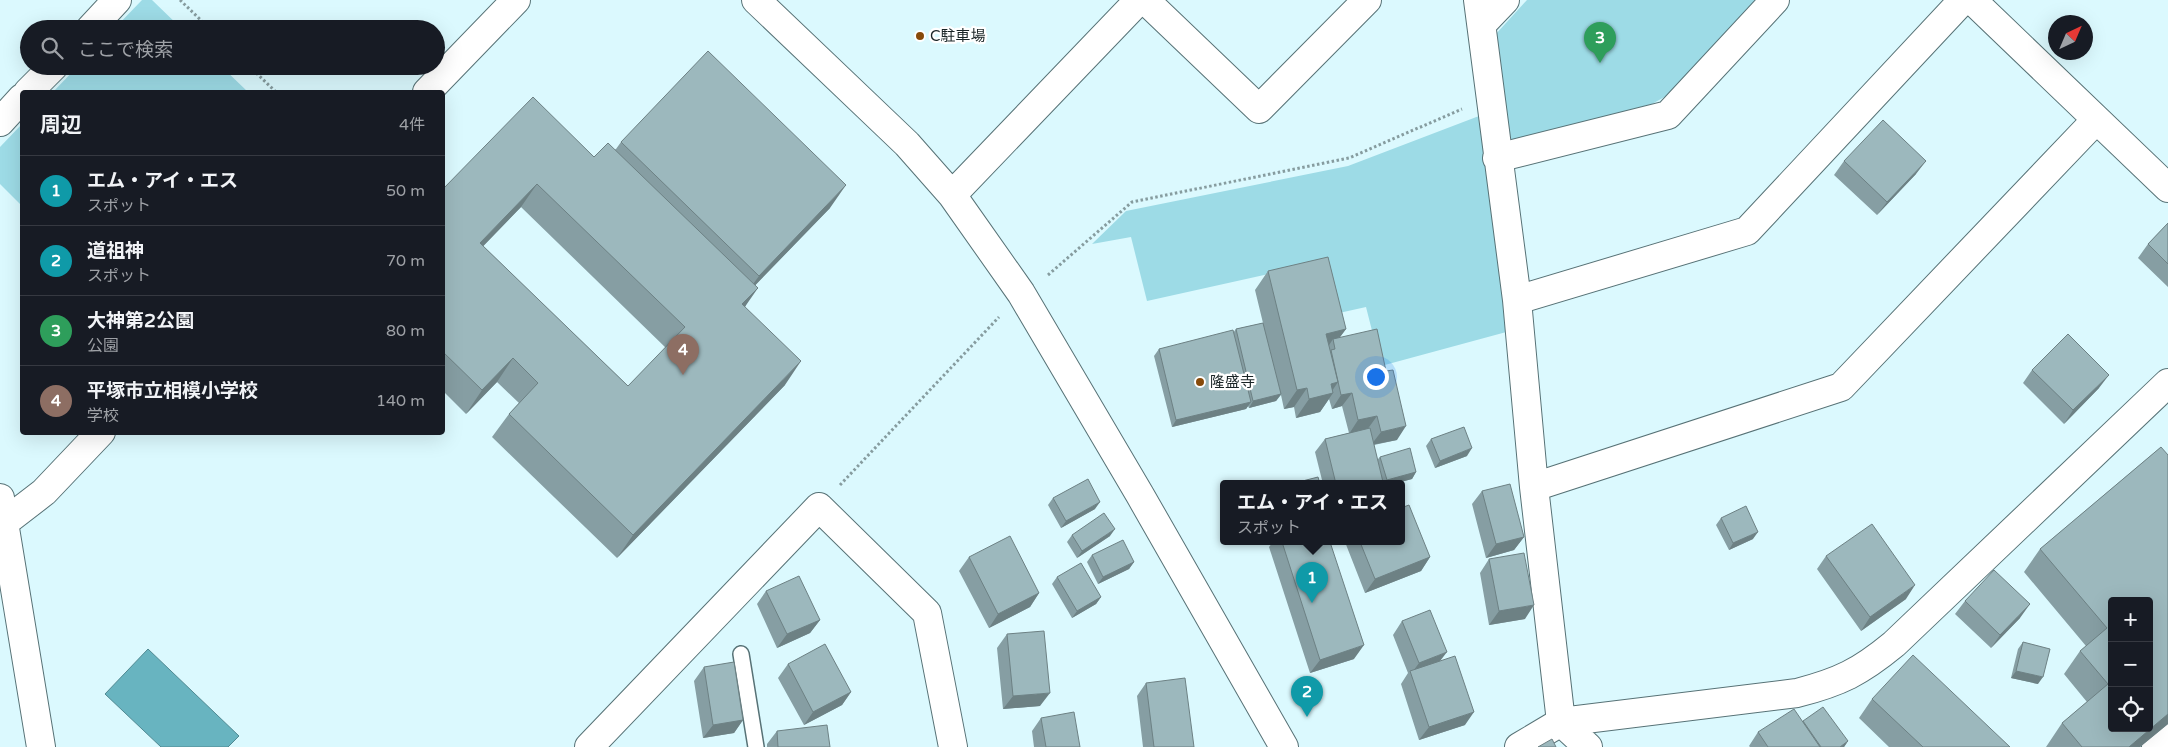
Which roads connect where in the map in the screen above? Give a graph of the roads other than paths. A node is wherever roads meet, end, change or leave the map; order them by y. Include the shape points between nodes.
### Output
1 (118, 0) edge
2 (516, 0) edge
3 (756, 0) edge
4 (1139, 0) edge
5 (1145, 0) edge
6 (1367, 0) edge
7 (1505, 0) edge
8 (1775, 0) edge
9 (1963, 0) edge
10 (1972, 0) edge
11 (1480, 12) edge
12 (99, 20) edge
13 (445, 73) edge
14 (45, 75) edge
15 (443, 75) edge
16 (30, 90) edge
17 (429, 90) edge
18 (20, 100) edge
19 (2096, 120) junction
20 (0, 122) edge
21 (1497, 158) junction
22 (2168, 188) edge
23 (952, 195) junction
24 (1517, 300) junction
25 (2168, 383) edge
26 (98, 435) edge
27 (1534, 487) junction
28 (1, 516) edge
29 (741, 654) dead end
30 (1561, 722) junction
31 (2168, 737) edge
32 (41, 747) edge
33 (589, 747) edge
34 (756, 747) edge
35 (953, 747) edge
36 (1284, 747) edge
37 (1519, 747) edge
38 (1588, 747) edge
39 (2156, 747) edge

1 - 12 street
2 - 13 street
3 - 23 street via 907,144
4 - 23 street
5 - 6 street via 1259,109
7 - 11 street
8 - 21 street via 1668,115
9 - 24 street via 1747,231
10 - 19 street
11 - 21 street
14 - 16 street
15 - 17 street
18 - 20 street
19 - 22 street
19 - 27 street via 1841,387
21 - 24 street
23 - 36 street via 1021,293
24 - 27 street
25 - 30 street via 1894,644 1851,675 1798,693
26 - 28 street via 44,492
27 - 30 street
28 - 32 street
29 - 34 lane
30 - 37 street
30 - 38 street
31 - 39 street
33 - 35 street via 819,507 927,613

